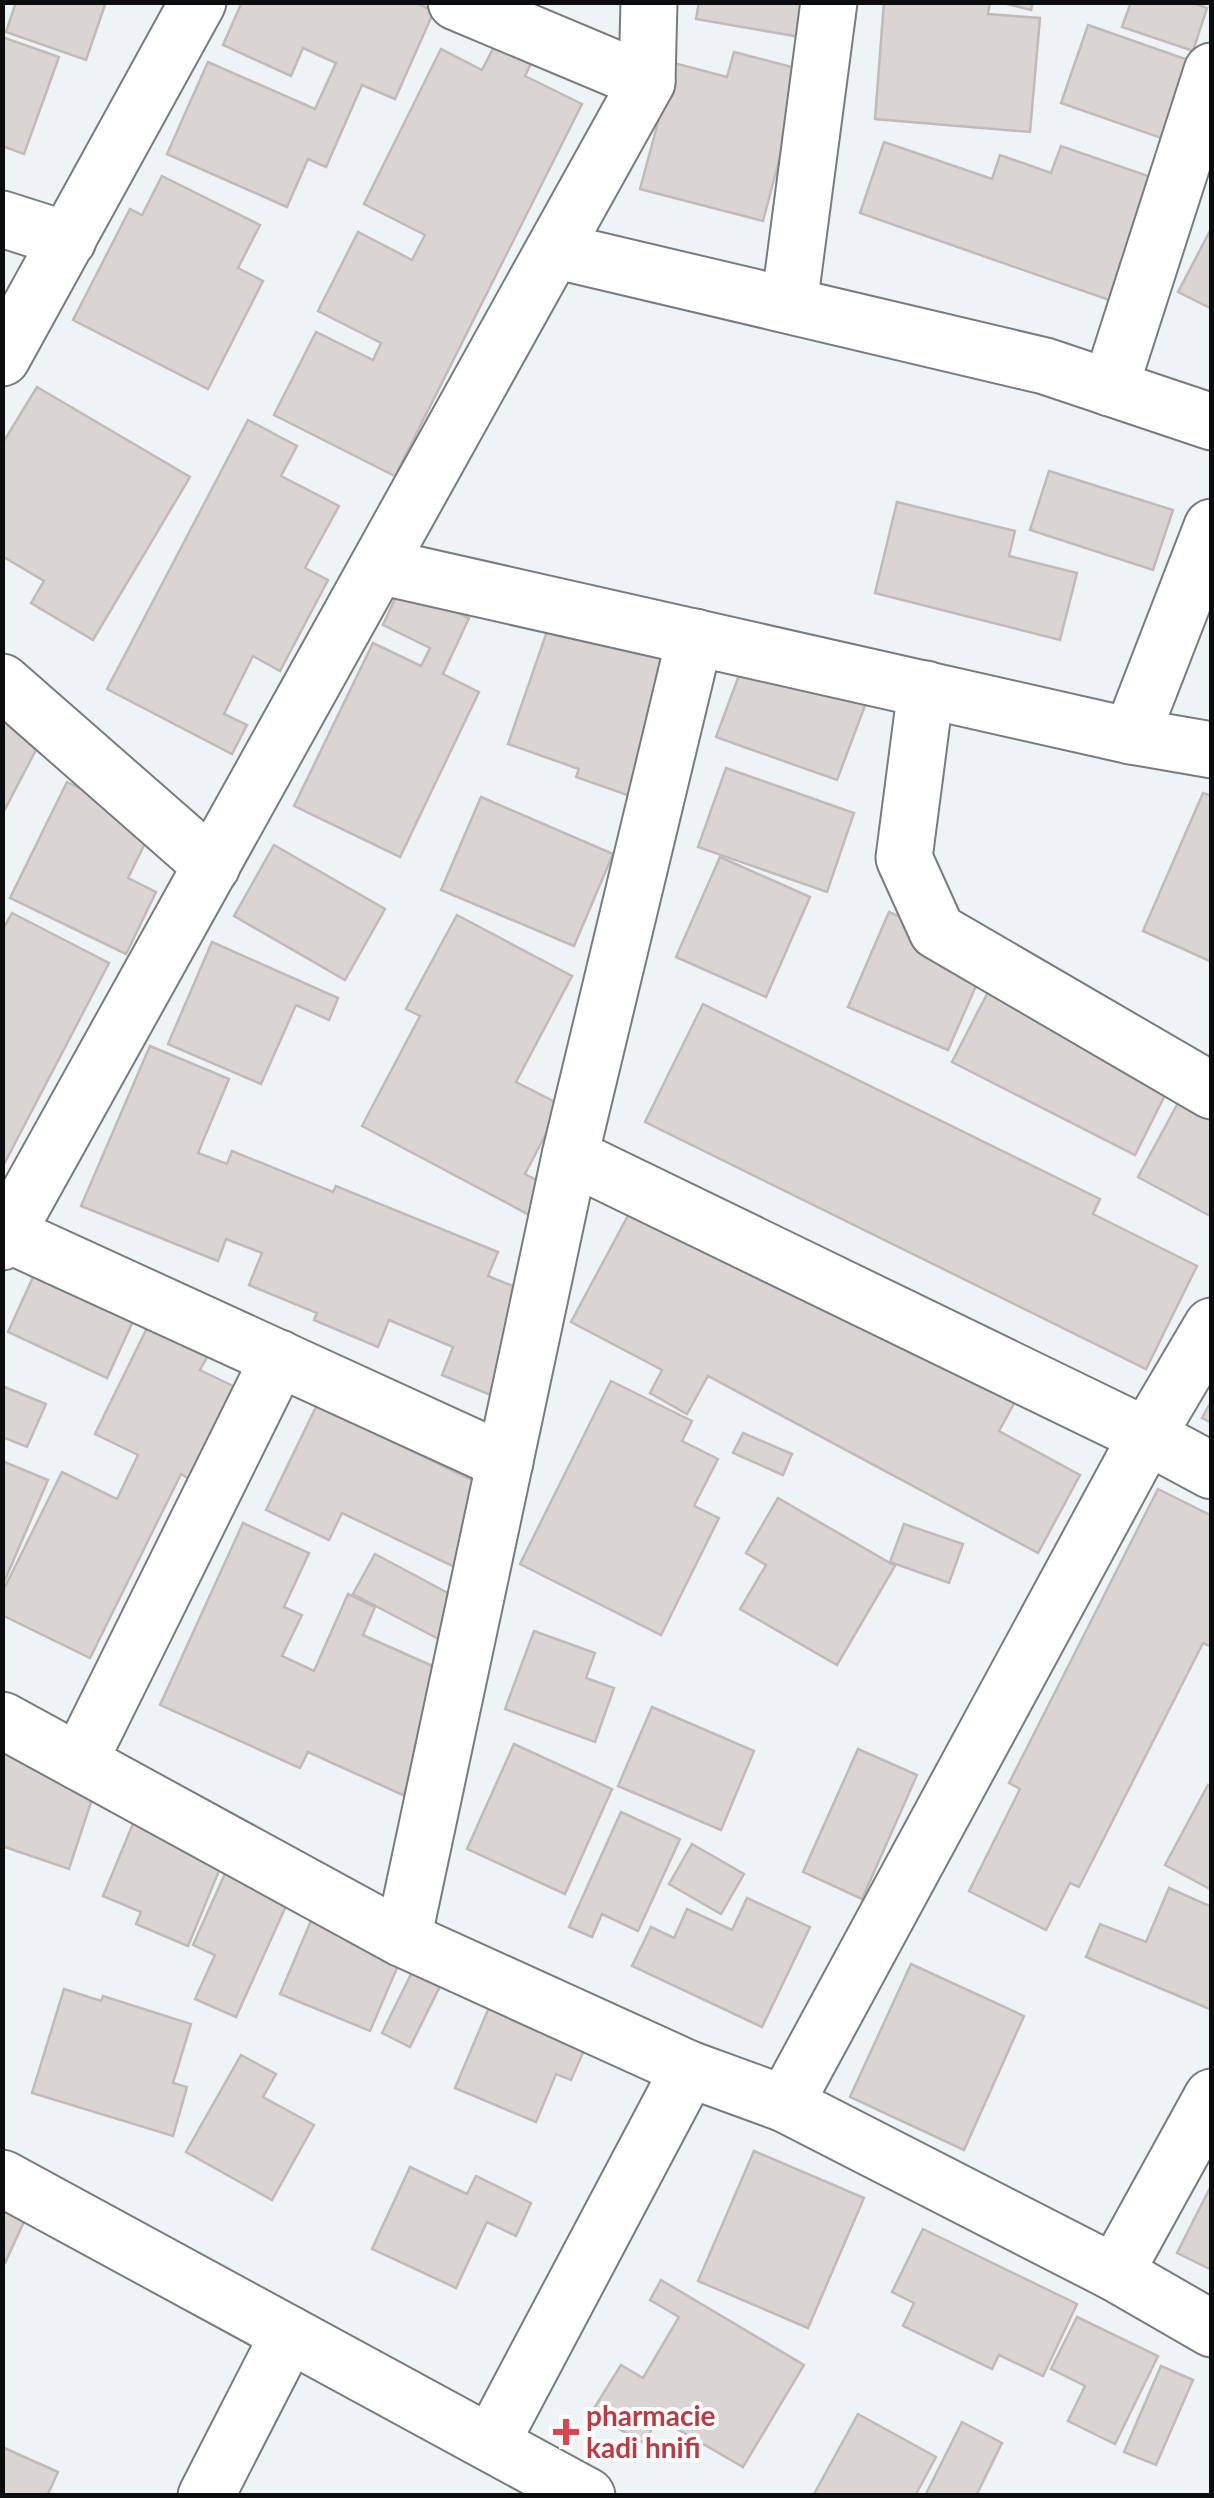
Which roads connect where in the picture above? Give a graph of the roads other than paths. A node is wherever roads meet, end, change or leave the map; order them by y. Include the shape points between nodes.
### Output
1 (198, 2) edge
2 (456, 2) edge
3 (650, 2) edge
4 (829, 2) edge
5 (1212, 71) edge
6 (647, 82) junction
7 (2, 219) edge
8 (68, 240) junction
9 (554, 250) junction
10 (789, 305) junction
11 (2, 358) edge
12 (1110, 388) junction
13 (1212, 422) edge
14 (1212, 527) edge
15 (379, 566) junction
16 (695, 637) junction
17 (2, 682) edge
18 (926, 689) junction
19 (1131, 736) junction
20 (1212, 750) edge
21 (212, 866) junction
22 (1212, 1091) edge
23 (570, 1156) junction
24 (5, 1238) edge
25 (1212, 1326) edge
26 (279, 1358) junction
27 (1148, 1436) junction
28 (505, 1462) junction
29 (1212, 1471) edge
30 (2, 1720) edge
31 (79, 1762) junction
32 (403, 1939) junction
33 (689, 2069) junction
34 (1212, 2097) edge
35 (785, 2104) junction
36 (2, 2178) edge
37 (1114, 2272) junction
38 (1212, 2328) edge
39 (289, 2334) junction
40 (491, 2443) junction
41 (206, 2496) edge
42 (587, 2496) edge

1 - 8 street
2 - 6 street
3 - 6 street
4 - 10 street
5 - 12 street
6 - 9 street
7 - 8 street
8 - 11 street
9 - 10 street
9 - 15 street
10 - 12 street via 1045,366
12 - 13 street
14 - 19 street
15 - 16 street
15 - 21 street
16 - 18 street
16 - 23 street
17 - 21 street
18 - 19 street
18 - 22 street via 904,858 937,931
19 - 20 street
21 - 24 street
23 - 27 street
23 - 28 street
24 - 26 street
25 - 27 street
26 - 28 street
26 - 31 street
27 - 29 street
27 - 35 street
28 - 32 street
30 - 31 street
31 - 32 street
32 - 33 street
33 - 35 street
33 - 40 street
34 - 37 street
35 - 37 street
36 - 39 street
37 - 38 street
39 - 40 street
39 - 41 street
40 - 42 street

